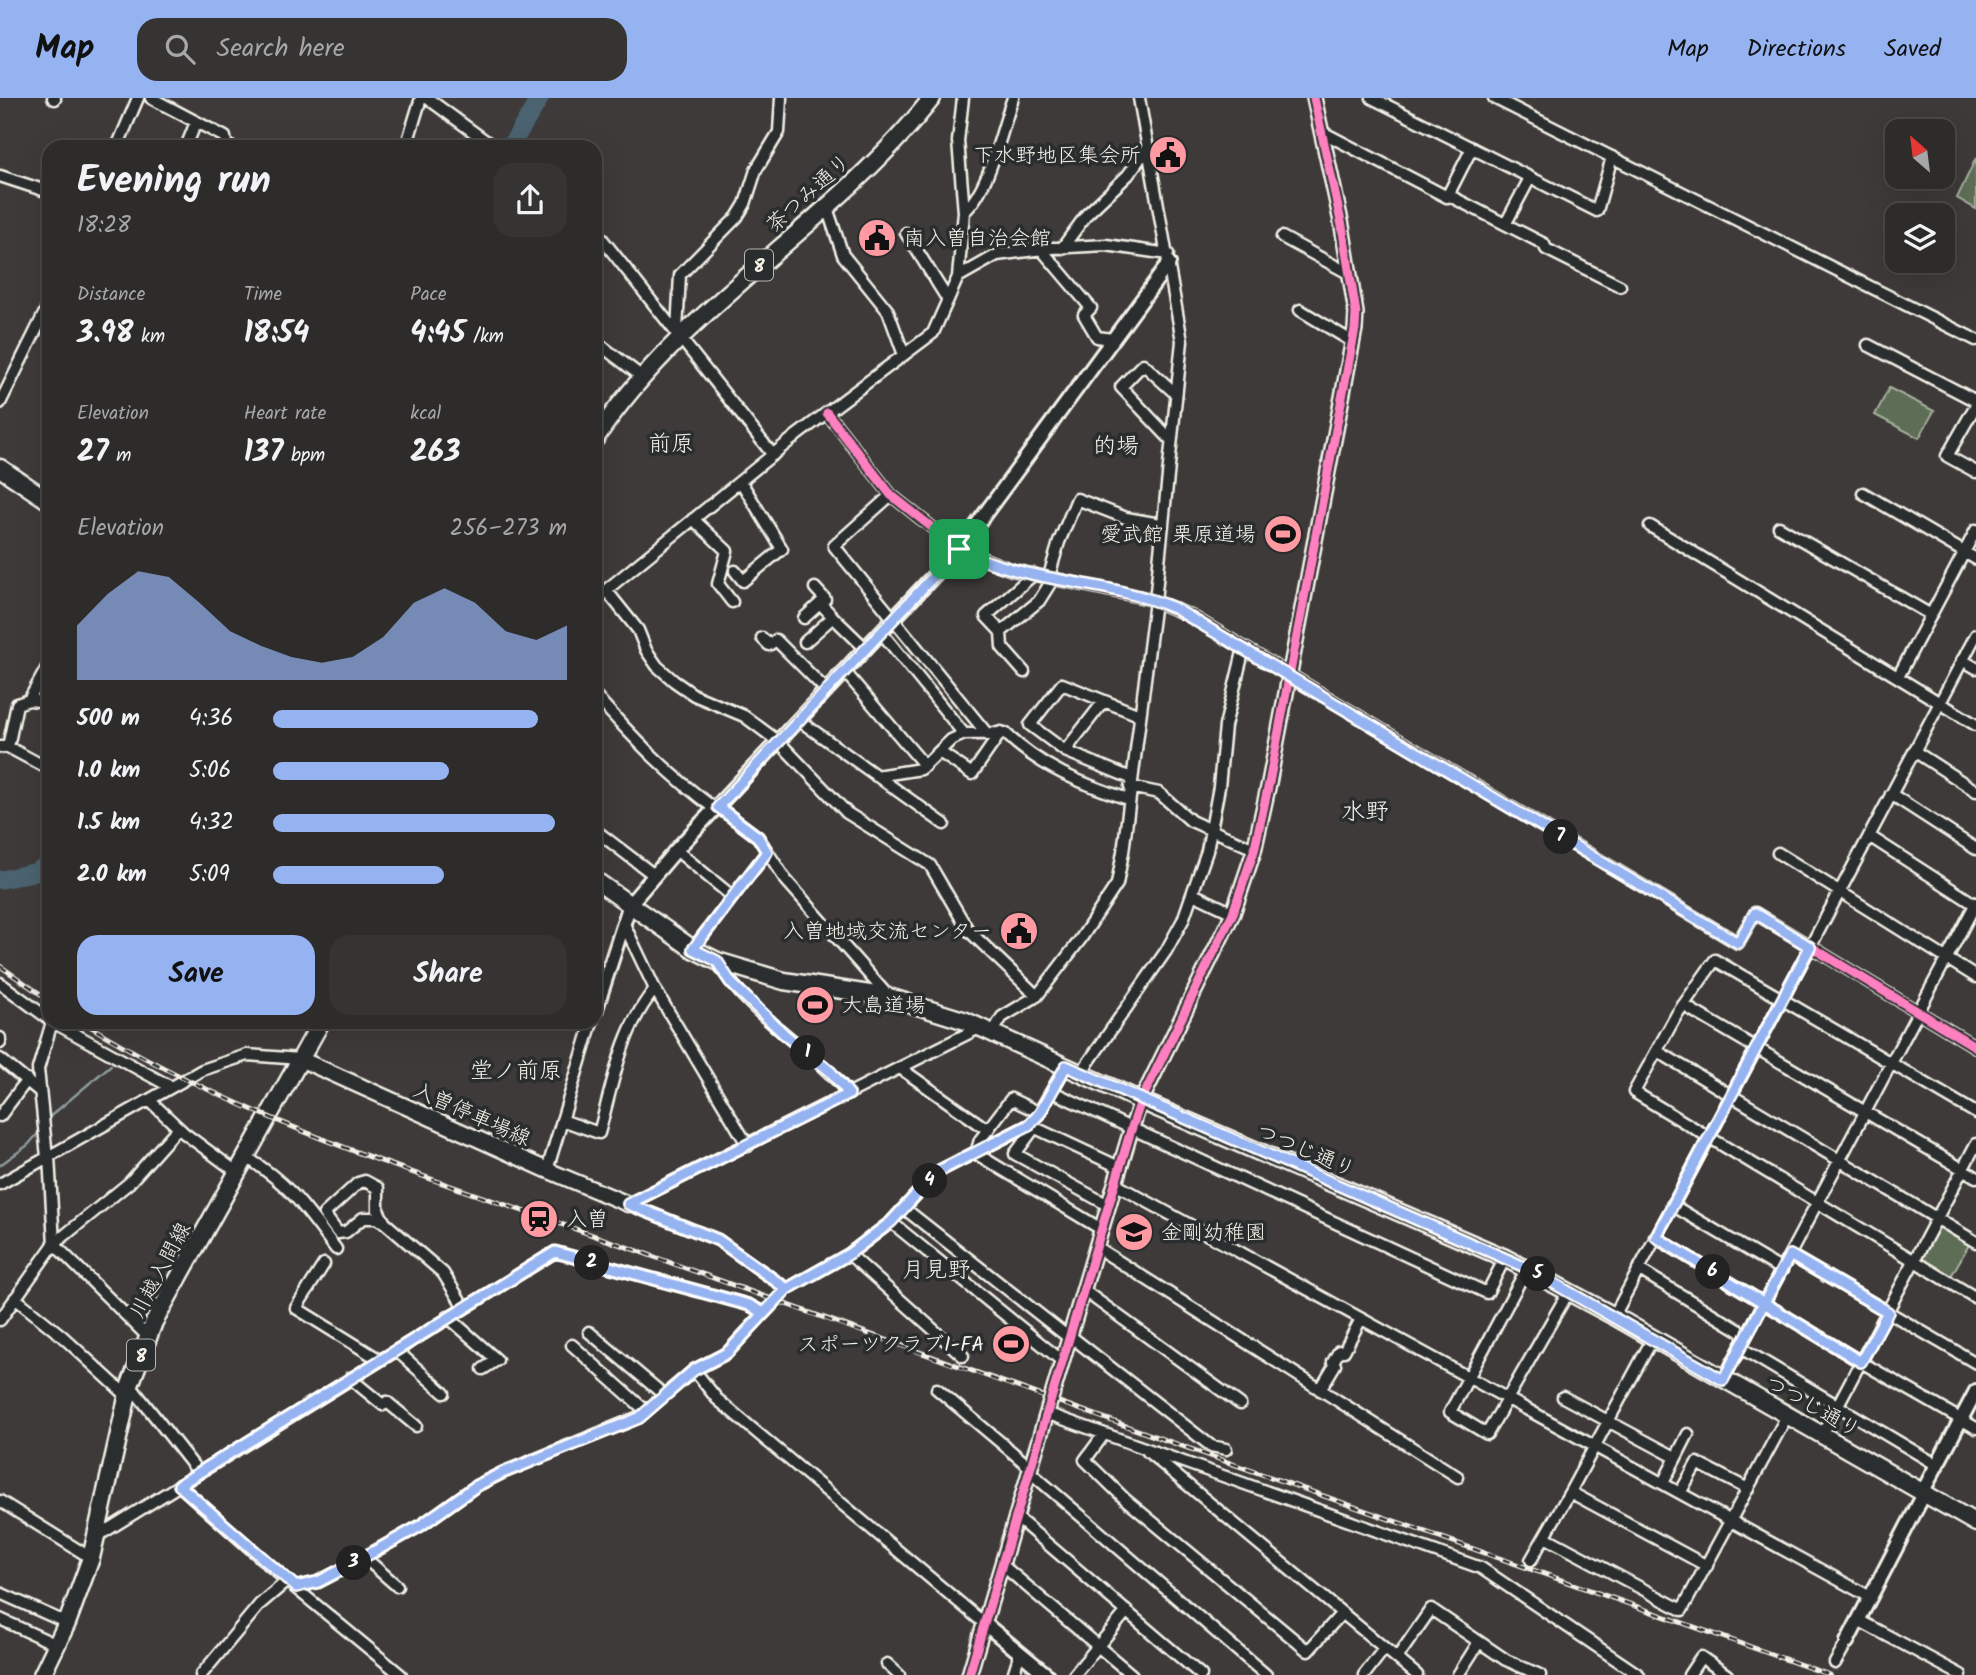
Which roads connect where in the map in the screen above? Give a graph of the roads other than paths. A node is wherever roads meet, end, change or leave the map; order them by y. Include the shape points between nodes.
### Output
1 (138, 98) edge
2 (151, 98) edge
3 (421, 98) edge
4 (427, 98) edge
5 (781, 98) edge
6 (932, 98) edge
7 (962, 98) edge
8 (1013, 98) edge
9 (1139, 98) edge
10 (1314, 98) edge
11 (1372, 98) edge
12 (1494, 98) edge
13 (196, 122) junction
14 (1324, 133) junction
15 (120, 140) edge
16 (189, 140) edge
17 (225, 140) edge
18 (408, 140) edge
19 (484, 140) edge
20 (1149, 146) junction
21 (1472, 148) junction
22 (1612, 157) junction
23 (0, 176) edge
24 (1530, 178) junction
25 (42, 190) edge
26 (1448, 195) junction
27 (826, 205) junction
28 (964, 212) junction
29 (1506, 223) junction
30 (906, 233) dead end
31 (1282, 237) dead end
32 (602, 239) edge
33 (1062, 248) junction
34 (1041, 249) junction
35 (1169, 259) junction
36 (1350, 274) junction
37 (958, 276) junction
38 (1620, 286) dead end
39 (948, 300) junction
40 (1300, 310) dead end
41 (42, 318) edge
42 (678, 333) junction
43 (1112, 340) junction
44 (1976, 340) edge
45 (1353, 342) junction
46 (1868, 345) dead end
47 (602, 346) edge
48 (904, 355) junction
49 (641, 376) junction
50 (1176, 394) junction
51 (0, 403) edge
52 (1976, 403) edge
53 (827, 413) junction
54 (602, 429) edge
55 (1171, 440) junction
56 (773, 454) junction
57 (0, 468) edge
58 (1976, 472) edge
59 (741, 482) junction
60 (1863, 493) dead end
61 (42, 495) edge
62 (891, 495) junction
63 (692, 519) junction
64 (1160, 524) junction
65 (1650, 526) dead end
66 (1779, 527) dead end
67 (1976, 530) edge
68 (959, 549) junction
69 (1964, 552) junction
70 (1976, 559) edge
71 (735, 571) dead end
72 (1034, 574) junction
73 (1051, 576) junction
74 (815, 588) dead end
75 (606, 590) junction
76 (602, 593) edge
77 (1154, 601) junction
78 (732, 602) dead end
79 (821, 604) junction
80 (1931, 615) junction
81 (833, 617) junction
82 (804, 618) dead end
83 (894, 620) junction
84 (1001, 632) junction
85 (882, 633) junction
86 (1976, 635) edge
87 (762, 638) dead end
88 (805, 642) dead end
89 (1244, 648) junction
90 (866, 649) junction
91 (1962, 660) junction
92 (1976, 668) edge
93 (845, 672) junction
94 (1024, 672) dead end
95 (1290, 676) junction
96 (42, 677) edge
97 (1898, 677) junction
98 (827, 691) junction
99 (29, 700) junction
100 (42, 701) edge
101 (1104, 701) junction
102 (1940, 702) junction
103 (602, 703) edge
104 (1139, 715) junction
105 (800, 721) junction
106 (1976, 724) edge
107 (1001, 732) junction
108 (964, 734) junction
109 (988, 734) junction
110 (779, 742) junction
111 (4, 747) edge
112 (1065, 751) junction
113 (1914, 751) junction
114 (941, 753) junction
115 (42, 766) edge
116 (925, 766) junction
117 (876, 776) junction
118 (1129, 788) junction
119 (1976, 791) edge
120 (1891, 794) junction
121 (717, 808) junction
122 (944, 824) dead end
123 (1211, 829) junction
124 (602, 835) edge
125 (1869, 836) junction
126 (1254, 849) junction
127 (1976, 849) edge
128 (676, 850) junction
129 (767, 852) junction
130 (1778, 853) dead end
131 (654, 875) junction
132 (602, 885) edge
133 (1839, 892) junction
134 (1193, 894) junction
135 (733, 897) junction
136 (630, 904) junction
137 (1976, 904) edge
138 (1233, 913) junction
139 (623, 922) junction
140 (1810, 947) junction
141 (693, 949) junction
142 (1947, 959) junction
143 (717, 961) junction
144 (1976, 977) edge
145 (0, 984) edge
146 (655, 989) junction
147 (602, 990) edge
148 (1037, 996) junction
149 (889, 997) junction
150 (1783, 998) junction
151 (1683, 1005) junction
152 (1918, 1013) junction
153 (42, 1014) edge
154 (50, 1029) edge
155 (66, 1029) edge
156 (317, 1029) edge
157 (590, 1029) edge
158 (987, 1029) junction
159 (1976, 1047) edge
160 (1756, 1048) junction
161 (1657, 1051) junction
162 (0, 1059) edge
163 (300, 1059) junction
164 (1891, 1062) junction
165 (1066, 1066) junction
166 (900, 1068) junction
167 (1081, 1073) junction
168 (27, 1080) junction
169 (171, 1087) junction
170 (39, 1091) junction
171 (1053, 1092) junction
172 (849, 1094) junction
173 (1731, 1095) junction
174 (149, 1100) junction
175 (1141, 1101) junction
176 (1866, 1112) junction
177 (1040, 1113) junction
178 (1976, 1113) edge
179 (0, 1116) edge
180 (562, 1121) junction
181 (1032, 1126) junction
182 (178, 1128) junction
183 (988, 1130) junction
184 (1131, 1130) junction
185 (1708, 1137) junction
186 (1976, 1144) edge
187 (748, 1146) junction
188 (977, 1150) junction
189 (48, 1157) junction
190 (246, 1157) junction
191 (1840, 1161) junction
192 (1119, 1167) junction
193 (1962, 1169) junction
194 (547, 1170) junction
195 (238, 1173) junction
196 (1976, 1177) edge
197 (0, 1184) edge
198 (1115, 1184) junction
199 (380, 1201) junction
200 (1818, 1203) junction
201 (628, 1204) junction
202 (1108, 1205) junction
203 (1672, 1205) junction
204 (905, 1209) junction
205 (363, 1218) junction
206 (1936, 1219) junction
207 (891, 1222) junction
208 (385, 1223) junction
209 (1101, 1230) junction
210 (1656, 1237) junction
211 (1976, 1242) edge
212 (54, 1244) junction
213 (1096, 1247) junction
214 (336, 1249) dead end
215 (849, 1254) junction
216 (1790, 1255) junction
217 (1505, 1258) junction
218 (1915, 1261) junction
219 (324, 1264) dead end
220 (1527, 1268) junction
221 (1638, 1269) junction
222 (1782, 1270) junction
223 (787, 1289) junction
224 (1083, 1290) junction
225 (1569, 1291) junction
226 (15, 1298) junction
227 (1976, 1298) edge
228 (1764, 1303) junction
229 (464, 1307) junction
230 (1888, 1312) junction
231 (764, 1313) junction
232 (1614, 1316) junction
233 (448, 1317) junction
234 (1361, 1319) junction
235 (0, 1320) edge
236 (589, 1332) dead end
237 (1747, 1335) junction
238 (1068, 1336) junction
239 (148, 1337) junction
240 (1653, 1338) junction
241 (572, 1345) dead end
242 (1741, 1348) junction
243 (396, 1350) junction
244 (963, 1356) dead end
245 (380, 1360) junction
246 (1062, 1361) junction
247 (1861, 1362) junction
248 (1976, 1363) edge
249 (483, 1369) dead end
250 (694, 1370) junction
251 (1468, 1377) junction
252 (350, 1378) junction
253 (1723, 1380) junction
254 (937, 1389) dead end
255 (1320, 1390) junction
256 (128, 1391) junction
257 (1976, 1391) edge
258 (444, 1393) dead end
259 (664, 1395) junction
260 (1563, 1397) dead end
261 (1507, 1398) junction
262 (1240, 1404) dead end
263 (1837, 1406) junction
264 (646, 1412) junction
265 (1046, 1413) junction
266 (1787, 1416) junction
267 (1960, 1421) junction
268 (1607, 1422) junction
269 (416, 1426) dead end
270 (1976, 1428) edge
271 (1104, 1434) junction
272 (1688, 1434) dead end
273 (1822, 1435) junction
274 (1594, 1446) junction
275 (1226, 1449) dead end
276 (1146, 1450) junction
277 (1675, 1457) junction
278 (1937, 1465) junction
279 (1030, 1470) junction
280 (199, 1473) junction
281 (1458, 1477) dead end
282 (1663, 1483) junction
283 (179, 1485) junction
284 (1748, 1489) junction
285 (1570, 1492) junction
286 (1680, 1493) junction
287 (1923, 1493) junction
288 (0, 1502) edge
289 (1016, 1517) junction
290 (1731, 1520) junction
291 (1976, 1523) edge
292 (96, 1537) junction
293 (1545, 1537) junction
294 (91, 1558) junction
295 (364, 1558) junction
296 (1531, 1560) dead end
297 (1002, 1565) junction
298 (1707, 1566) junction
299 (291, 1584) junction
300 (397, 1586) dead end
301 (0, 1593) edge
302 (1870, 1597) junction
303 (1127, 1611) junction
304 (1342, 1613) junction
305 (0, 1619) edge
306 (1858, 1620) junction
307 (67, 1623) junction
308 (985, 1624) junction
309 (1479, 1642) junction
310 (1847, 1642) joint
311 (57, 1645) junction
312 (1098, 1646) junction
313 (1384, 1649) junction
314 (1020, 1653) junction
315 (1396, 1658) junction
316 (1835, 1663) dead end
317 (887, 1664) dead end
318 (1534, 1673) edge
319 (42, 1675) edge
320 (201, 1675) edge
321 (401, 1675) edge
322 (899, 1675) edge
323 (970, 1675) edge
324 (1013, 1675) edge
325 (1047, 1675) edge
326 (1074, 1675) edge
327 (1132, 1675) edge
328 (1201, 1675) edge
329 (1266, 1675) edge
330 (1364, 1675) edge
331 (1417, 1675) edge
332 (1458, 1675) edge
333 (1639, 1675) edge
334 (1689, 1675) edge
335 (1727, 1675) edge
336 (1961, 1675) edge

1 - 15 street
2 - 13 street
3 - 18 street
4 - 19 street
5 - 42 street via 779,132 756,170 745,204 680,275
6 - 27 main road, 茶つみ通り / 8 via 895,141
7 - 28 street via 958,141
8 - 28 street via 981,189
9 - 20 street
10 - 14 street
11 - 21 street
12 - 22 street
13 - 16 street
13 - 17 street
14 - 26 street
14 - 36 street
20 - 33 street
20 - 35 street
21 - 24 street
21 - 26 street
22 - 24 street via 1597,211
22 - 44 street
23 - 25 street
24 - 29 street
26 - 29 street
27 - 42 main road, 茶つみ通り / 8
27 - 48 street via 843,255 888,311
28 - 37 street
29 - 38 street
30 - 39 street
31 - 36 street
32 - 42 street
33 - 34 street
33 - 35 street via 1106,245
34 - 37 street via 997,255
34 - 43 street via 1091,309 1084,315 1097,337
35 - 43 street
35 - 50 street via 1182,341
36 - 45 street via 1356,313
37 - 39 street
39 - 48 street via 933,333
40 - 45 street
41 - 51 street
42 - 49 main road, 茶つみ通り / 8
42 - 56 street
43 - 68 street
45 - 95 street
46 - 52 street
47 - 49 street
48 - 53 street
49 - 54 main road, 茶つみ通り / 8
50 - 55 street
50 - 55 street via 1143,365 1121,387
52 - 58 street via 1947,456
53 - 56 street
53 - 62 street
55 - 64 street
56 - 59 street
57 - 61 main road
59 - 63 street
59 - 71 street via 782,550 743,581
60 - 69 street
62 - 68 street
62 - 83 street via 834,546
63 - 75 street
63 - 78 street via 727,551 718,584
64 - 73 street via 1126,518 1077,499
64 - 77 street
65 - 97 street
66 - 80 street
67 - 69 street
68 - 72 street
68 - 83 street
69 - 70 street
69 - 80 street
72 - 73 street
72 - 84 street via 986,616
73 - 77 street
73 - 84 street via 1039,601
74 - 79 street via 825,599
75 - 76 street
75 - 110 street via 638,629 657,666 674,681 694,695 744,716
77 - 89 street via 1193,617
77 - 104 street
79 - 81 street
79 - 82 street
80 - 97 street
81 - 88 street
81 - 90 street
83 - 85 street
83 - 109 street
84 - 94 street via 1002,647
85 - 90 street
85 - 108 street
86 - 91 street
87 - 98 street via 769,645 776,640
89 - 95 street
89 - 123 street via 1225,726
90 - 93 street
91 - 92 street
91 - 102 street
93 - 98 street
93 - 116 street
95 - 126 street
95 - 140 street via 1738,943 1755,913
96 - 99 street
97 - 102 street
98 - 105 street
99 - 100 street
99 - 111 street via 15,707
101 - 104 street
101 - 112 street
101 - 112 street via 1062,684 1030,725
102 - 106 street
102 - 113 street
103 - 121 street via 675,779
104 - 118 street
105 - 110 street
105 - 117 street
107 - 109 street
107 - 114 street via 972,774
107 - 118 street via 1062,774
108 - 109 street
108 - 114 street via 951,740
110 - 121 street
110 - 148 street via 847,813 930,865 968,930
111 - 115 street
112 - 118 street
113 - 119 street
113 - 120 street
114 - 116 street
116 - 117 street
117 - 122 street
118 - 123 street via 1159,793 1191,821
118 - 148 street via 1117,884
120 - 125 street
120 - 127 street
121 - 128 street
121 - 129 street via 758,837
123 - 126 street
123 - 134 street
124 - 131 street
125 - 133 street
125 - 137 street
126 - 138 street
128 - 131 street
128 - 135 street
129 - 135 street
129 - 149 street via 785,879
130 - 133 street
131 - 136 street
132 - 136 main road, つつじ通り
133 - 140 street
133 - 142 street
134 - 138 street
134 - 167 street via 1166,951
135 - 141 street
136 - 139 street
136 - 141 main road, つつじ通り
137 - 142 street
138 - 175 street
139 - 146 street
139 - 147 street
140 - 150 street
140 - 152 street
141 - 143 main road, つつじ通り
142 - 144 street
142 - 152 street
143 - 149 main road, つつじ通り via 784,981
143 - 172 street via 731,983 831,1072
145 - 153 street
146 - 180 street via 628,1031 599,1133
146 - 187 street
148 - 158 street
149 - 158 main road, つつじ通り
150 - 151 street via 1715,960
150 - 160 street
150 - 164 street
151 - 160 street
151 - 161 street
152 - 159 street
152 - 164 street
154 - 170 street via 38,1069
155 - 169 street
156 - 163 main road, 川越入間線 / 8
157 - 180 street
158 - 165 main road, つつじ通り
158 - 166 street
160 - 173 street
160 - 176 street
161 - 173 street
161 - 185 street via 1634,1092
162 - 168 street
163 - 169 street via 260,1054 235,1057
163 - 190 main road, 川越入間線 / 8
163 - 194 main road, 入曽停車場線
164 - 176 street
164 - 178 street
165 - 167 main road, つつじ通り
165 - 171 street
166 - 172 street
166 - 183 street
167 - 175 main road, つつじ通り
168 - 170 street
168 - 179 street
169 - 174 street
170 - 189 street
171 - 177 street
171 - 184 street
172 - 187 street
173 - 185 street
173 - 191 street
174 - 182 street
174 - 189 street
175 - 184 street
175 - 217 main road, つつじ通り
176 - 191 street
176 - 193 street
177 - 181 street
177 - 183 street via 1012,1099
180 - 194 street
181 - 188 street
181 - 192 street
181 - 202 street via 1015,1154
182 - 195 street
182 - 212 street via 129,1183
183 - 188 street
184 - 192 street
184 - 217 street via 1487,1293
185 - 200 street
185 - 203 street
186 - 193 street
187 - 201 street
188 - 204 street via 937,1172
188 - 209 street
189 - 197 street
189 - 212 street
190 - 195 main road, 川越入間線 / 8
190 - 214 street via 298,1196
191 - 200 street
191 - 206 street
192 - 198 street
193 - 196 street
193 - 206 street
194 - 201 main road, 入曽停車場線
195 - 239 main road, 川越入間線 / 8
198 - 202 street
198 - 234 street
199 - 205 street
199 - 205 street via 378,1188 365,1181 324,1214 338,1233
199 - 208 street via 378,1210
200 - 216 street
200 - 218 street
201 - 223 street via 718,1240
202 - 209 street
203 - 210 street
203 - 222 street
204 - 207 street
204 - 238 street
205 - 208 street
206 - 211 street
206 - 218 street
207 - 215 street
207 - 246 street
208 - 229 street via 443,1273
209 - 213 street
210 - 221 street
210 - 228 street
212 - 226 street
212 - 239 street
213 - 224 street
213 - 255 street
215 - 223 street
215 - 244 street
216 - 222 street
216 - 230 street
217 - 220 main road, つつじ通り
218 - 227 street
218 - 230 street
219 - 245 street via 296,1308
220 - 225 main road, つつじ通り
220 - 251 street
221 - 232 street
221 - 237 street
222 - 228 street
223 - 231 street
224 - 238 street
224 - 262 street
225 - 232 main road, つつじ通り
225 - 261 street
226 - 235 street
226 - 256 street
228 - 237 street
228 - 247 street
229 - 231 street via 543,1258 561,1252
229 - 233 street
230 - 247 street
230 - 248 street
231 - 250 street via 727,1353
232 - 240 main road, つつじ通り
233 - 243 street
233 - 249 street via 497,1360
234 - 251 street
234 - 255 street
236 - 259 street
237 - 242 street
238 - 246 street
238 - 275 street via 1211,1446
239 - 256 main road, 川越入間線 / 8
240 - 253 main road, つつじ通り
240 - 268 street
241 - 264 street
242 - 253 street
242 - 263 street
243 - 245 street
243 - 258 street
245 - 252 street
246 - 265 street
247 - 263 street
247 - 267 street
250 - 259 street
250 - 308 street via 717,1399
251 - 261 street
251 - 261 street via 1450,1412 1487,1434
252 - 269 street
252 - 280 street
253 - 266 main road, つつじ通り
254 - 279 street
255 - 281 street
256 - 280 street
256 - 292 main road, 川越入間線 / 8
257 - 267 street
259 - 264 street
260 - 268 street
261 - 274 street
263 - 273 street
263 - 278 street
264 - 295 street via 476,1486
265 - 271 street
265 - 279 street
266 - 273 main road, つつじ通り
266 - 284 street
267 - 270 street
267 - 278 street
268 - 274 street
268 - 277 street
271 - 276 street
271 - 304 street via 1085,1460 1126,1500 1308,1651
272 - 277 street
273 - 287 main road, つつじ通り
274 - 282 street
274 - 285 street
276 - 304 street
276 - 333 street via 1481,1568
277 - 282 street
278 - 287 street
279 - 289 street
279 - 329 street
280 - 283 street
282 - 286 street
283 - 292 street
283 - 299 street
284 - 286 street via 1697,1463
284 - 290 street
285 - 293 street
285 - 298 street
286 - 290 street
287 - 291 main road, つつじ通り
287 - 302 street
288 - 294 street
289 - 297 street
289 - 303 street
290 - 298 street
290 - 302 street
292 - 294 main road, 川越入間線 / 8
293 - 296 street
293 - 298 street via 1682,1610
294 - 307 main road, 川越入間線 / 8
295 - 299 street via 318,1582
295 - 300 street
297 - 308 street
297 - 312 street
299 - 320 street via 260,1604
299 - 321 street
301 - 307 street
302 - 306 street
303 - 312 street
303 - 328 street
304 - 313 street
305 - 311 street
306 - 310 street
306 - 336 street
307 - 311 main road, 川越入間線 / 8
308 - 314 street
308 - 323 street
309 - 315 street via 1431,1609
309 - 318 street
309 - 332 street
310 - 316 street
311 - 319 main road, 川越入間線 / 8
312 - 326 street
312 - 327 street
313 - 315 street
313 - 330 street
314 - 324 street
314 - 325 street
315 - 331 street
317 - 322 street
334 - 335 street via 1701,1657

